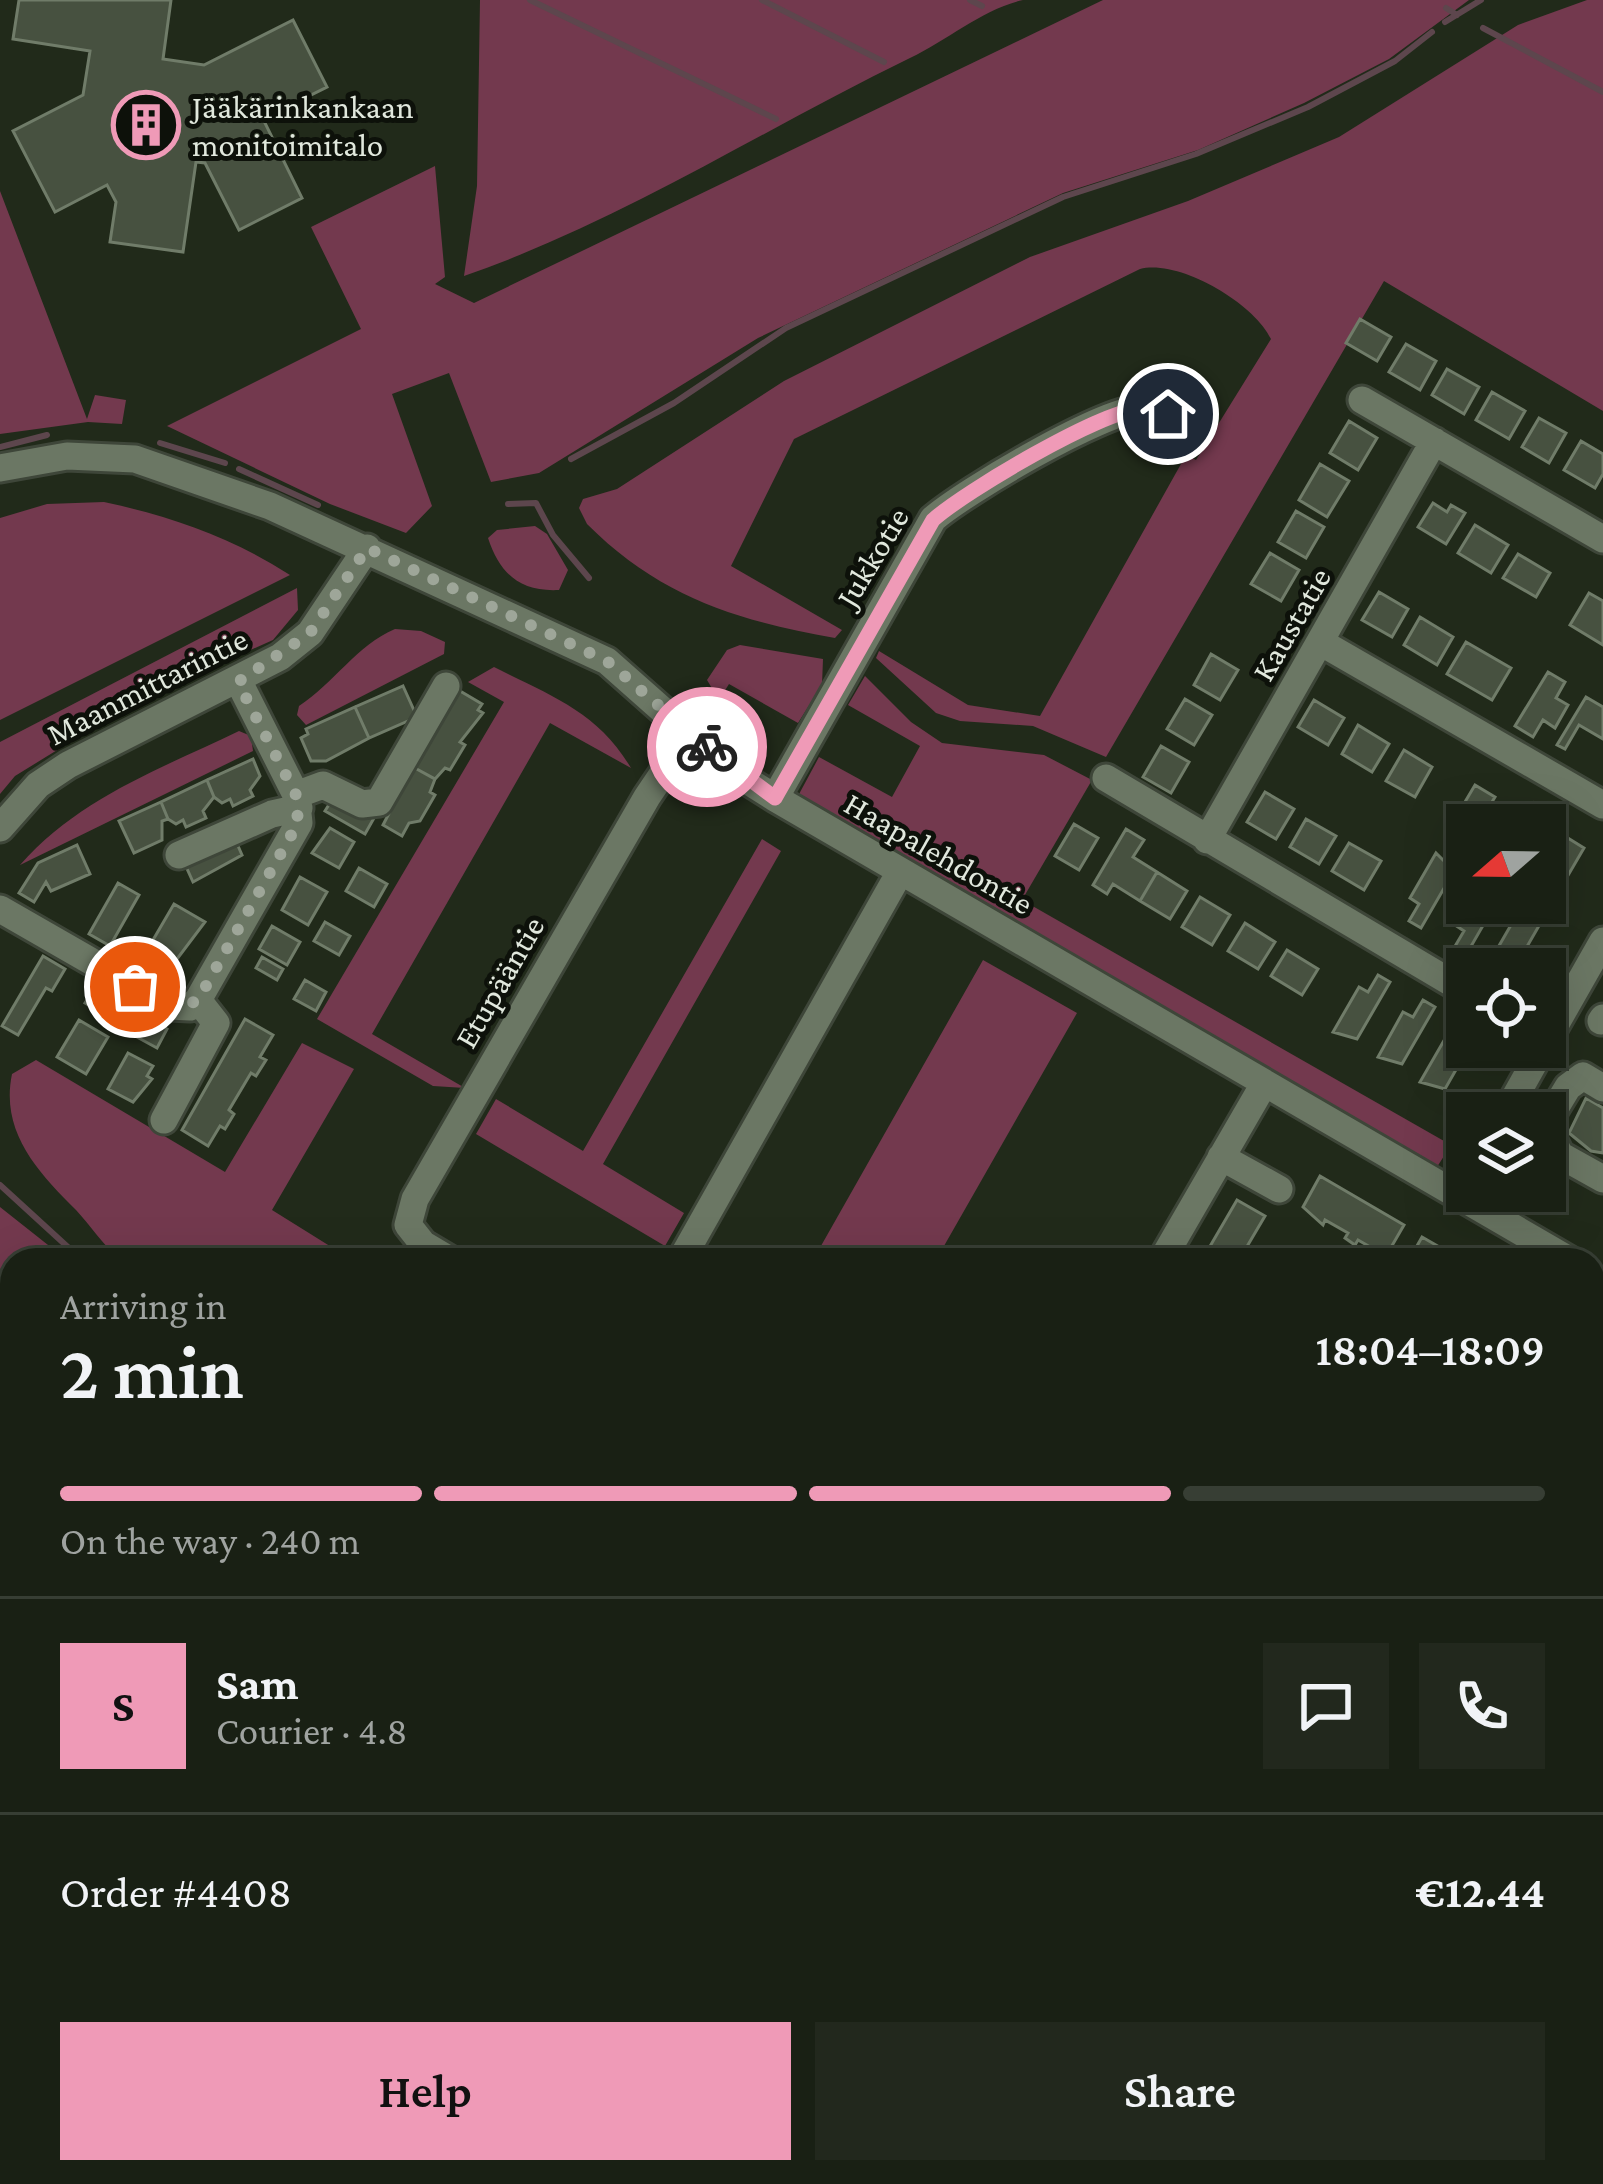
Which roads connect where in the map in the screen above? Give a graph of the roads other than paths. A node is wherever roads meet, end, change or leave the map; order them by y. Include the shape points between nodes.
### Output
1 (1362, 400) dead end
2 (1168, 414) dead end
3 (1434, 441) junction
4 (0, 469) edge
5 (1603, 539) edge
6 (367, 548) junction
7 (1322, 644) junction
8 (238, 682) junction
9 (446, 686) dead end
10 (691, 732) junction
11 (1106, 778) dead end
12 (775, 798) junction
13 (298, 802) junction
14 (1603, 805) edge
15 (0, 829) edge
16 (1207, 840) junction
17 (178, 855) dead end
18 (900, 872) junction
19 (0, 909) edge
20 (1603, 941) edge
21 (1595, 974) edge
22 (1446, 980) edge
23 (198, 1000) junction
24 (1566, 1013) edge
25 (1264, 1084) junction
26 (1603, 1088) edge
27 (1565, 1092) edge
28 (164, 1120) dead end
29 (1221, 1157) junction
30 (1566, 1158) edge
31 (1603, 1179) edge
32 (1446, 1180) edge
33 (1280, 1189) dead end
34 (1497, 1212) edge
35 (430, 1248) edge
36 (688, 1248) edge
37 (1169, 1248) edge
38 (1551, 1248) edge

1 - 3 street
2 - 12 street, Jukkotie via 1138,408 1086,431 963,493 933,520
3 - 5 street
3 - 7 street, Kaustatie
4 - 6 street, Haapalehdontie via 68,456 135,459
6 - 8 street, Maanmittarintie via 310,633
6 - 10 street, Haapalehdontie via 607,661
7 - 14 street
7 - 16 street, Kaustatie
8 - 13 street
8 - 15 street, Maanmittarintie via 68,765
9 - 13 street via 379,802 362,804 323,785
10 - 12 street, Haapalehdontie
10 - 35 street, Etupääntie via 416,1199 409,1226
11 - 16 street
12 - 18 street, Haapalehdontie
13 - 17 street
13 - 23 street via 294,836
16 - 22 street
18 - 25 street, Haapalehdontie
18 - 36 street
19 - 23 street via 169,1006
20 - 21 street
21 - 24 street
23 - 28 street via 216,1023
25 - 29 street
25 - 32 street, Haapalehdontie
26 - 27 street via 1583,1076
29 - 33 street
29 - 37 street
30 - 31 street
34 - 38 street, Haapalehdontie

